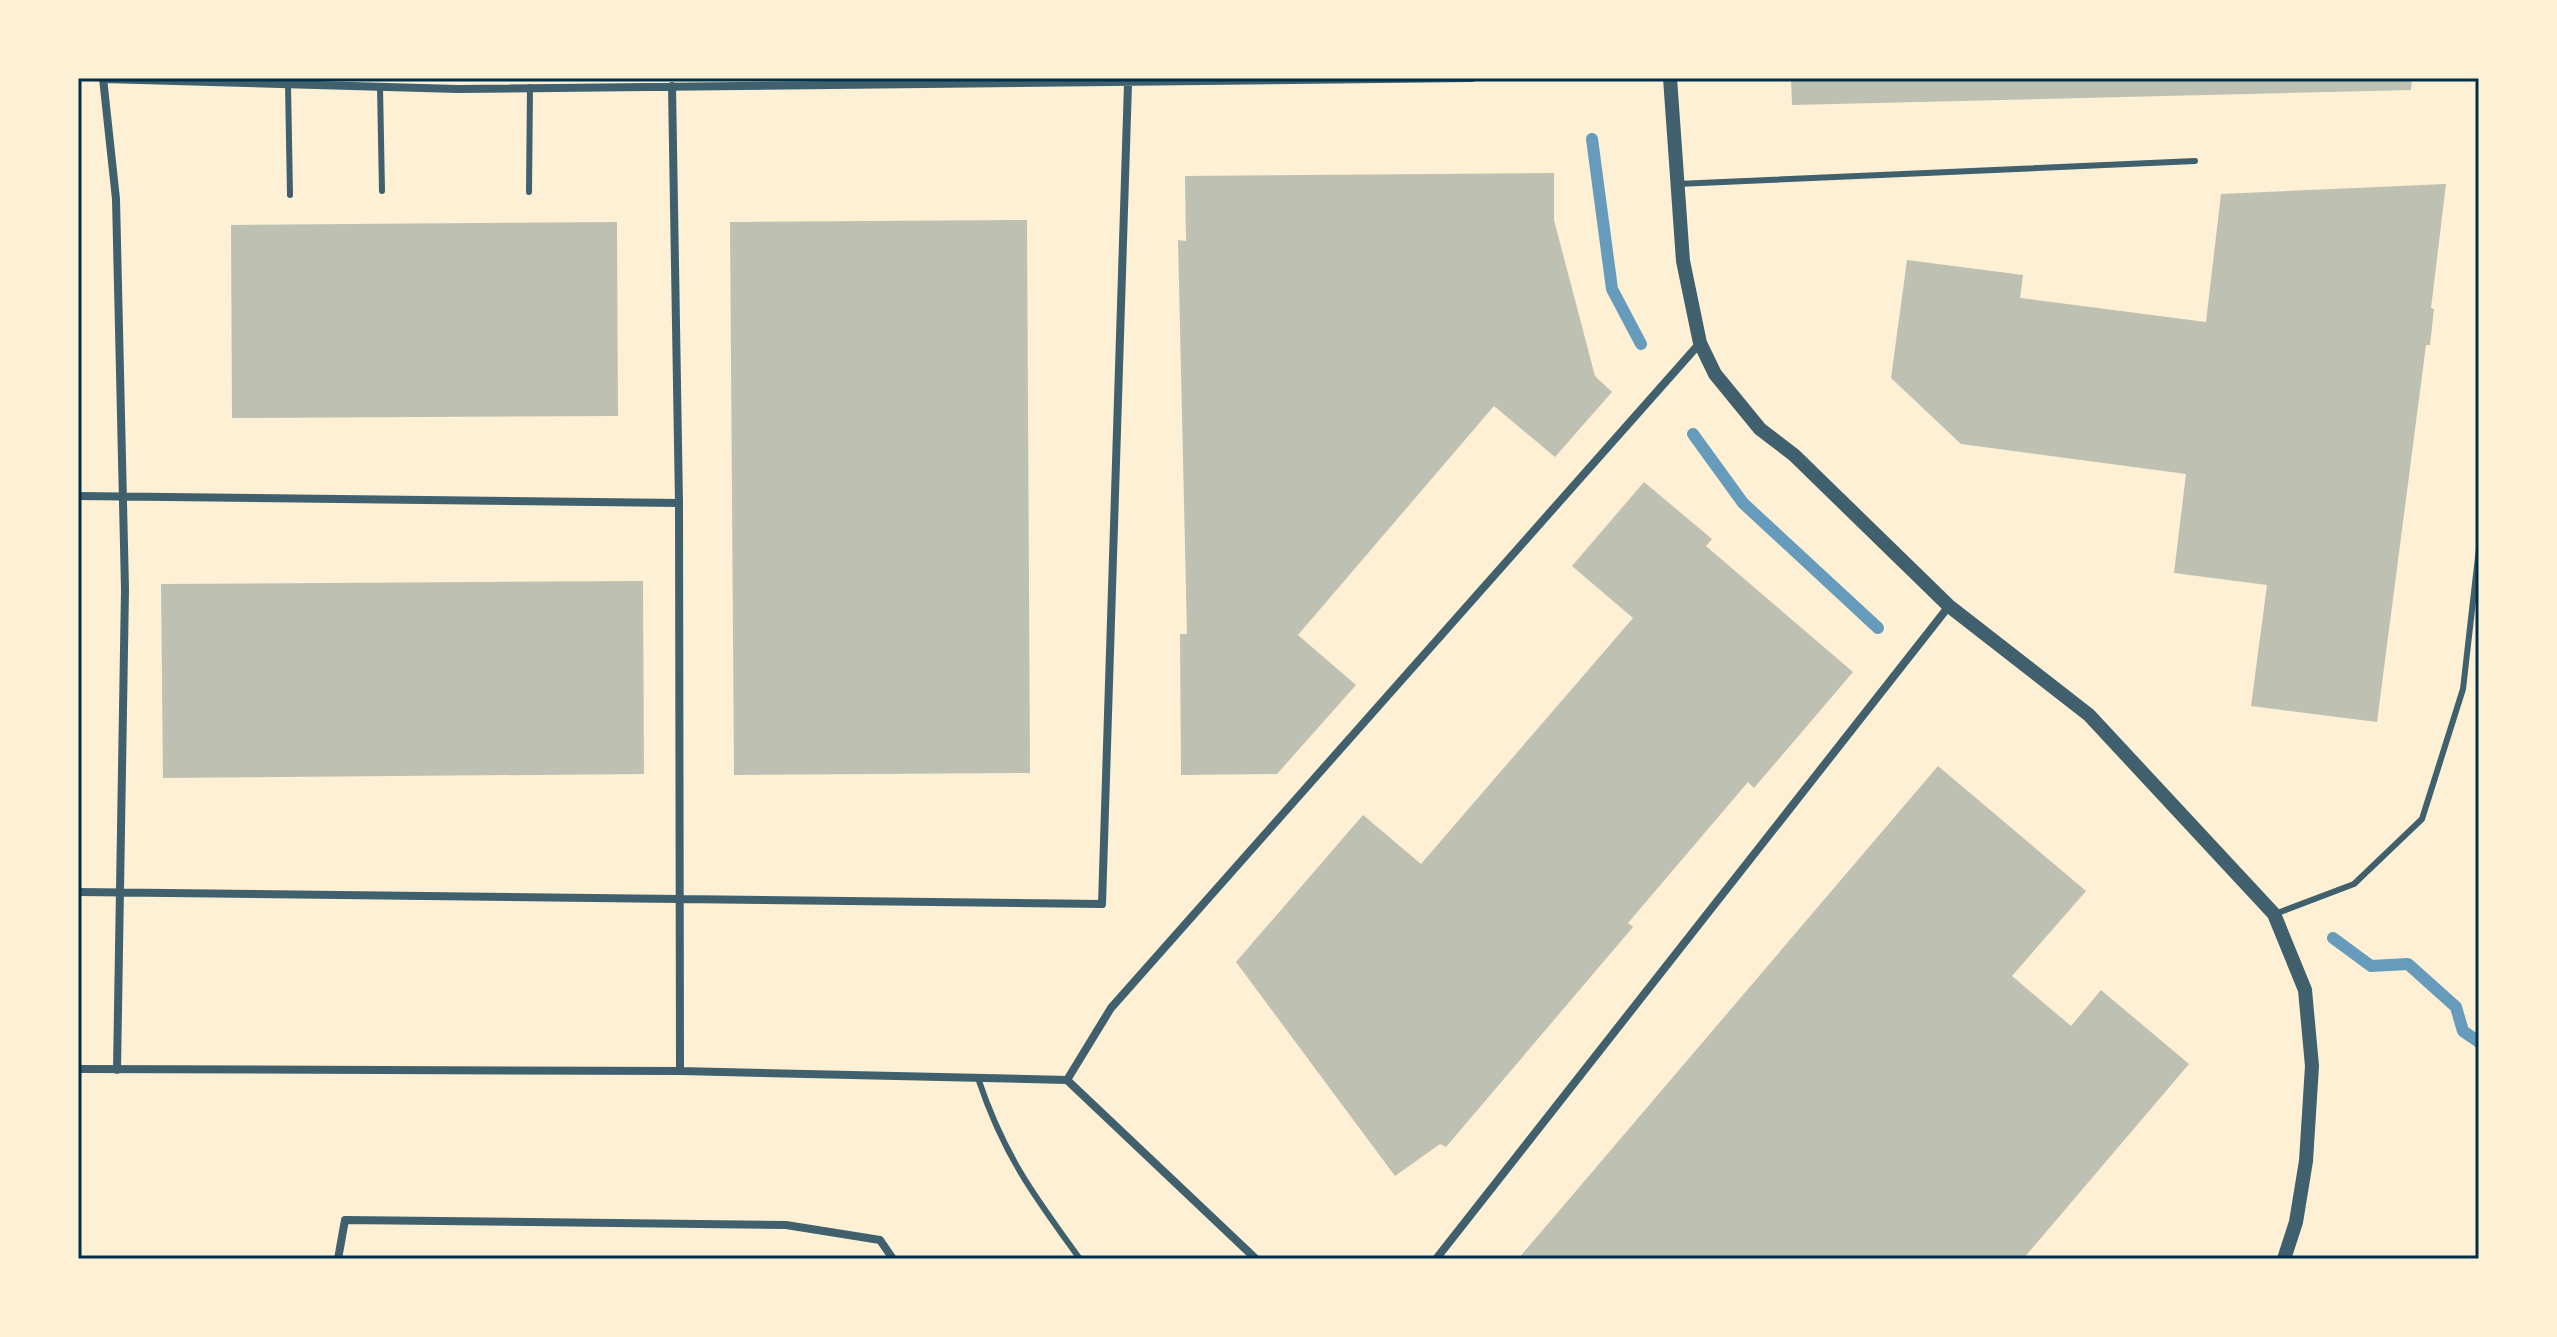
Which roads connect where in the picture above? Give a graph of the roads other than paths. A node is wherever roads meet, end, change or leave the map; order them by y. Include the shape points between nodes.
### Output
1 (103, 78) edge
2 (1472, 78) edge
3 (1670, 78) edge
4 (1303, 79) edge
5 (756, 81) edge
6 (288, 84) junction
7 (1128, 84) junction
8 (672, 86) junction
9 (380, 87) junction
10 (530, 87) junction
11 (2195, 161) dead end
12 (1677, 184) junction
13 (382, 191) dead end
14 (529, 192) dead end
15 (290, 195) dead end
16 (1700, 343) junction
17 (120, 495) junction
18 (78, 496) edge
19 (679, 503) junction
20 (2479, 548) edge
21 (1949, 606) junction
22 (120, 891) junction
23 (78, 892) edge
24 (680, 899) junction
25 (2274, 914) junction
26 (78, 1069) edge
27 (117, 1070) junction
28 (680, 1071) junction
29 (978, 1078) junction
30 (1067, 1080) junction
31 (338, 1259) edge
32 (893, 1259) edge
33 (1080, 1259) edge
34 (1256, 1259) edge
35 (1436, 1259) edge
36 (2284, 1259) edge

1 - 6 street
1 - 17 street via 116,199
2 - 4 street
3 - 12 street
4 - 7 street
5 - 7 street
5 - 8 street
6 - 9 street
6 - 15 lane
7 - 24 street via 1102,904
8 - 10 street
8 - 19 street
9 - 10 street
9 - 13 lane
10 - 14 lane
11 - 12 lane
12 - 16 street via 1683,261
16 - 21 street via 1715,374 1760,429 1794,455
16 - 30 street via 1111,1008
17 - 18 street
17 - 19 street
17 - 22 street via 125,589
19 - 24 street
20 - 25 lane via 2463,689 2422,819 2354,884
21 - 25 street via 2089,715
21 - 35 street
22 - 23 street
22 - 24 street
22 - 27 street
24 - 28 street
25 - 36 street via 2305,990 2312,1066 2306,1161
26 - 27 street
27 - 28 street
28 - 29 street
29 - 30 street
29 - 33 lane via 995,1130 1023,1180
30 - 34 street
31 - 32 street via 345,1220 786,1225 880,1240

